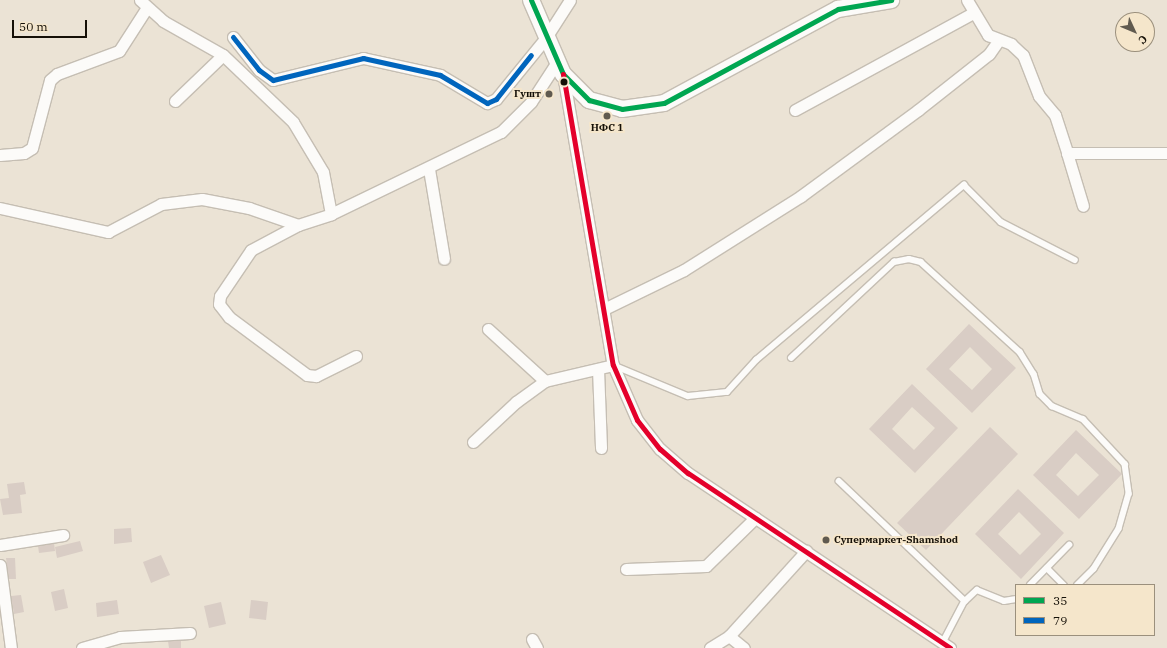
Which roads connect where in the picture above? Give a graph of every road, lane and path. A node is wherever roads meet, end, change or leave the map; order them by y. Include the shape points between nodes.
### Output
1 (531, 0) edge
2 (570, 0) edge
3 (891, 0) edge
4 (967, 0) edge
5 (143, 4) edge
6 (839, 5) edge
7 (972, 13) junction
8 (233, 37) dead end
9 (545, 39) junction
10 (998, 41) junction
11 (223, 55) junction
12 (560, 68) junction
13 (175, 101) dead end
14 (795, 110) dead end
15 (1067, 153) junction
16 (1167, 153) edge
17 (0, 155) edge
18 (429, 170) junction
19 (1083, 206) dead end
20 (0, 208) edge
21 (331, 214) junction
22 (298, 225) junction
23 (444, 259) dead end
24 (1075, 260) dead end
25 (604, 309) junction
26 (488, 329) dead end
27 (356, 356) dead end
28 (791, 358) dead end
29 (613, 365) junction
30 (598, 369) junction
31 (544, 381) junction
32 (473, 442) dead end
33 (601, 448) dead end
34 (839, 481) dead end
35 (755, 518) junction
36 (63, 535) dead end
37 (0, 544) edge
38 (1068, 545) dead end
39 (806, 551) junction
40 (0, 565) edge
41 (1047, 568) junction
42 (626, 569) dead end
43 (1031, 584) edge
44 (1063, 584) edge
45 (1079, 584) edge
46 (1015, 599) edge
47 (965, 602) junction
48 (190, 633) dead end
49 (729, 636) junction
50 (946, 646) edge
51 (11, 648) edge
52 (82, 648) edge
53 (710, 648) edge
54 (744, 648) edge

1 - 9 street
2 - 9 street
3 - 6 street
4 - 7 street
5 - 11 street
5 - 17 street via 119,51 58,74 50,80 32,148 24,153
6 - 12 street via 664,103 644,108 602,106 589,100
7 - 10 street via 988,35
7 - 14 street
8 - 9 street via 259,70 273,80 363,58 440,75 487,103 496,99
9 - 12 street
10 - 15 street via 1011,44 1022,55 1039,96 1055,115
10 - 25 street via 989,54 918,110 801,196 684,270
11 - 13 street
11 - 21 street via 293,122 323,172
12 - 18 street via 506,128
12 - 25 street
15 - 16 street
15 - 19 street
18 - 21 street
18 - 23 street
20 - 22 street via 108,232 161,204 202,199 249,208
21 - 22 street
22 - 27 street via 251,250 220,296 219,304 229,317 307,375 316,376
24 - 29 lane via 1001,222 964,185 928,219 756,360 727,392 688,396
25 - 29 street
26 - 31 street
28 - 45 lane via 894,262 909,258 921,262 1020,352 1034,374 1040,394 1052,406 1083,420 1125,464 1129,494 1119,529 1094,569
29 - 30 street
29 - 35 street via 628,405 660,449
30 - 31 street
30 - 33 street
31 - 32 street via 516,402
34 - 47 lane
35 - 39 street
35 - 42 street via 706,566
36 - 37 street
38 - 41 lane
39 - 49 street
39 - 50 street
40 - 51 street
41 - 43 lane
41 - 44 lane
46 - 47 lane via 1004,601 978,590
47 - 50 lane
48 - 52 street via 120,637
49 - 53 street
49 - 54 street

